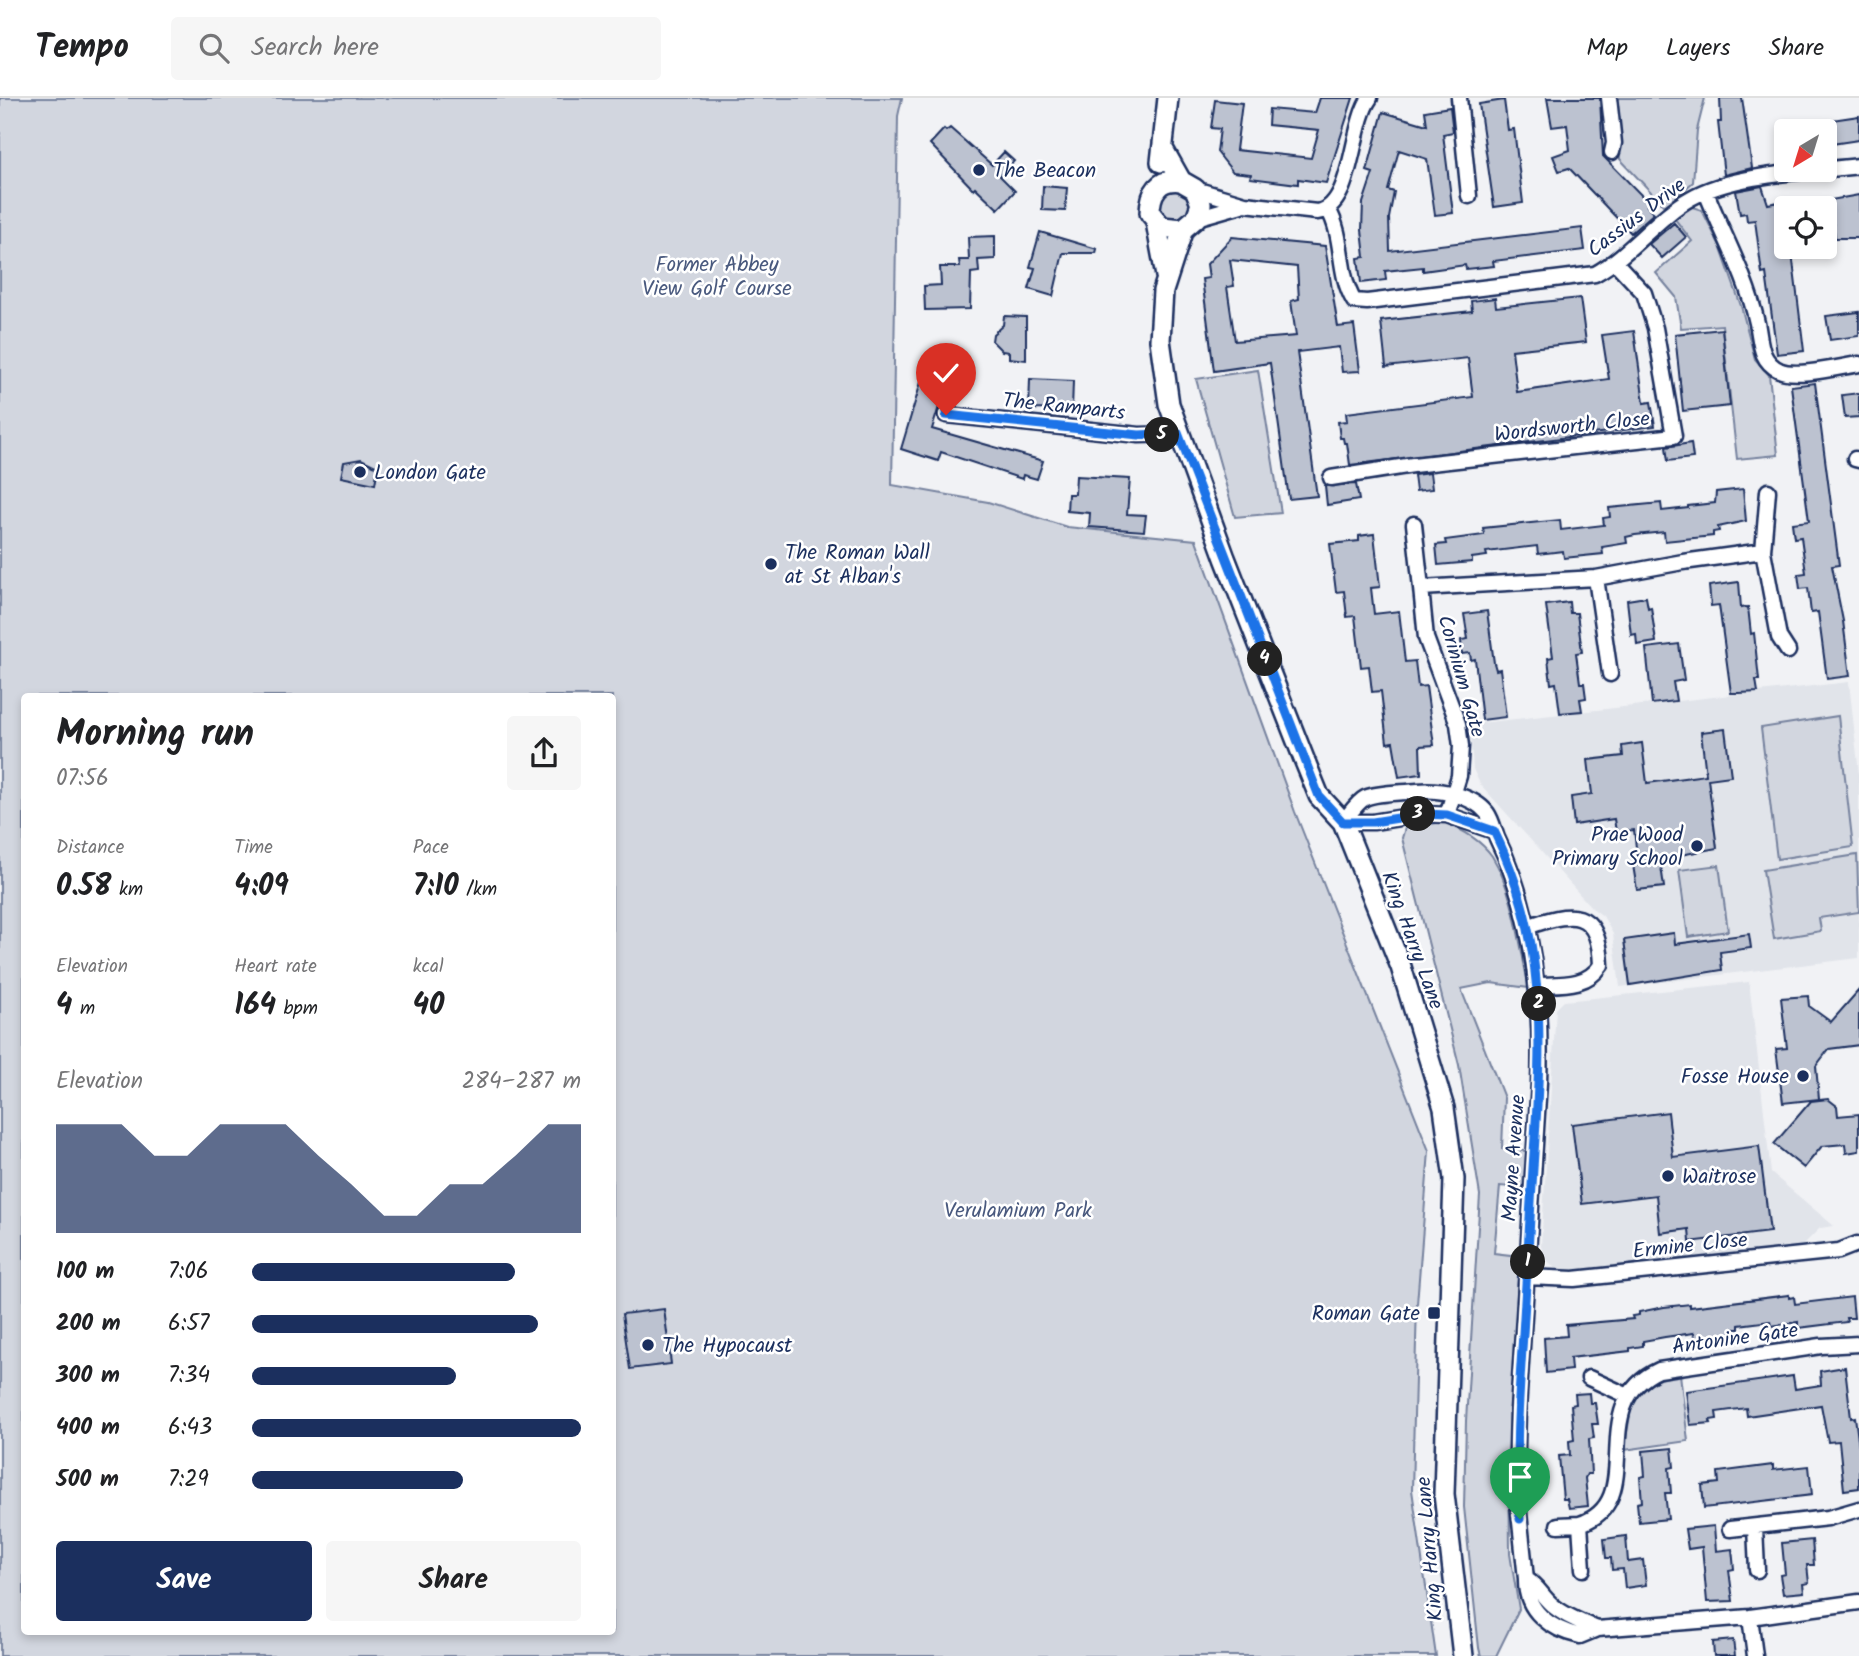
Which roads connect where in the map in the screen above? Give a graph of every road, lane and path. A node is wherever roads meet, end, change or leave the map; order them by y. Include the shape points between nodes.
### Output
1 (1168, 98) edge
2 (1370, 98) edge
3 (1459, 98) edge
4 (1609, 98) edge
5 (1163, 149) junction
6 (1612, 152) dead end
7 (1859, 166) edge
8 (1188, 185) junction
9 (1157, 187) junction
10 (1706, 191) junction
11 (1469, 196) dead end
12 (1245, 204) junction
13 (1328, 209) junction
14 (1156, 222) junction
15 (1190, 224) junction
16 (1616, 263) junction
17 (1166, 277) junction
18 (1859, 364) edge
19 (946, 415) dead end
20 (1178, 433) junction
21 (1331, 478) dead end
22 (1768, 491) dead end
23 (1414, 524) dead end
24 (1763, 551) junction
25 (1596, 578) junction
26 (1421, 588) junction
27 (1788, 651) dead end
28 (1610, 674) dead end
29 (1453, 795) junction
30 (1447, 815) junction
31 (1343, 822) junction
32 (1494, 831) junction
33 (1527, 927) junction
34 (1538, 985) junction
35 (1857, 1244) dead end
36 (1527, 1277) junction
37 (1859, 1344) edge
38 (1589, 1378) dead end
39 (1626, 1395) junction
40 (1859, 1509) edge
41 (1580, 1524) junction
42 (1558, 1525) dead end
43 (1755, 1527) junction
44 (1730, 1529) dead end
45 (1583, 1569) dead end
46 (1757, 1570) dead end
47 (1859, 1602) edge
48 (1750, 1617) junction
49 (1463, 1656) edge
50 (1755, 1656) edge

1 - 5 street
2 - 13 street via 1362,111 1343,187
3 - 11 street
4 - 6 street
5 - 8 street, King Harry Lane
5 - 9 street
7 - 10 street, Cassius Drive via 1725,183
8 - 9 street via 1172,180
8 - 12 street
8 - 15 street, King Harry Lane via 1201,204
9 - 14 street via 1150,204
10 - 16 street, Cassius Drive via 1690,198
10 - 18 street via 1751,299 1768,362 1794,373
12 - 13 street via 1317,212
12 - 15 street
13 - 16 street, Cassius Drive via 1354,301 1595,274
14 - 15 street via 1169,230
14 - 17 street, King Harry Lane
15 - 17 street, King Harry Lane
16 - 21 street, Wordsworth Close via 1644,293 1655,328 1674,436
17 - 20 street, King Harry Lane via 1160,340
19 - 20 street, The Ramparts via 1139,435
20 - 31 street, King Harry Lane via 1319,796
22 - 24 street
23 - 26 street, Corinium Gate
24 - 25 street, Corinium Gate
24 - 27 street via 1779,637
25 - 26 street, Corinium Gate
25 - 28 street
26 - 29 street, Corinium Gate via 1426,638 1458,724 1462,761
29 - 30 street, Corinium Gate
29 - 31 street, Mayne Avenue via 1425,791 1364,799
29 - 32 street, Mayne Avenue via 1487,814
30 - 31 street
30 - 32 street
31 - 49 street, King Harry Lane via 1401,967 1444,1108 1454,1179 1444,1494
32 - 33 street, Mayne Avenue via 1507,858
33 - 34 street, Mayne Avenue
33 - 34 street via 1572,915 1592,926 1600,948 1601,965 1589,978
34 - 36 street, Mayne Avenue via 1539,1082
35 - 36 street, Ermine Close via 1839,1251 1574,1279
36 - 48 street, Mayne Avenue via 1516,1484 1526,1579 1551,1605 1597,1629
37 - 39 street, Antonine Gate via 1658,1370
38 - 39 street
39 - 41 street via 1610,1501 1599,1515
40 - 43 street via 1828,1518
41 - 42 street
41 - 45 street
43 - 44 street
43 - 46 street
47 - 48 street, Mayne Avenue
48 - 50 street

